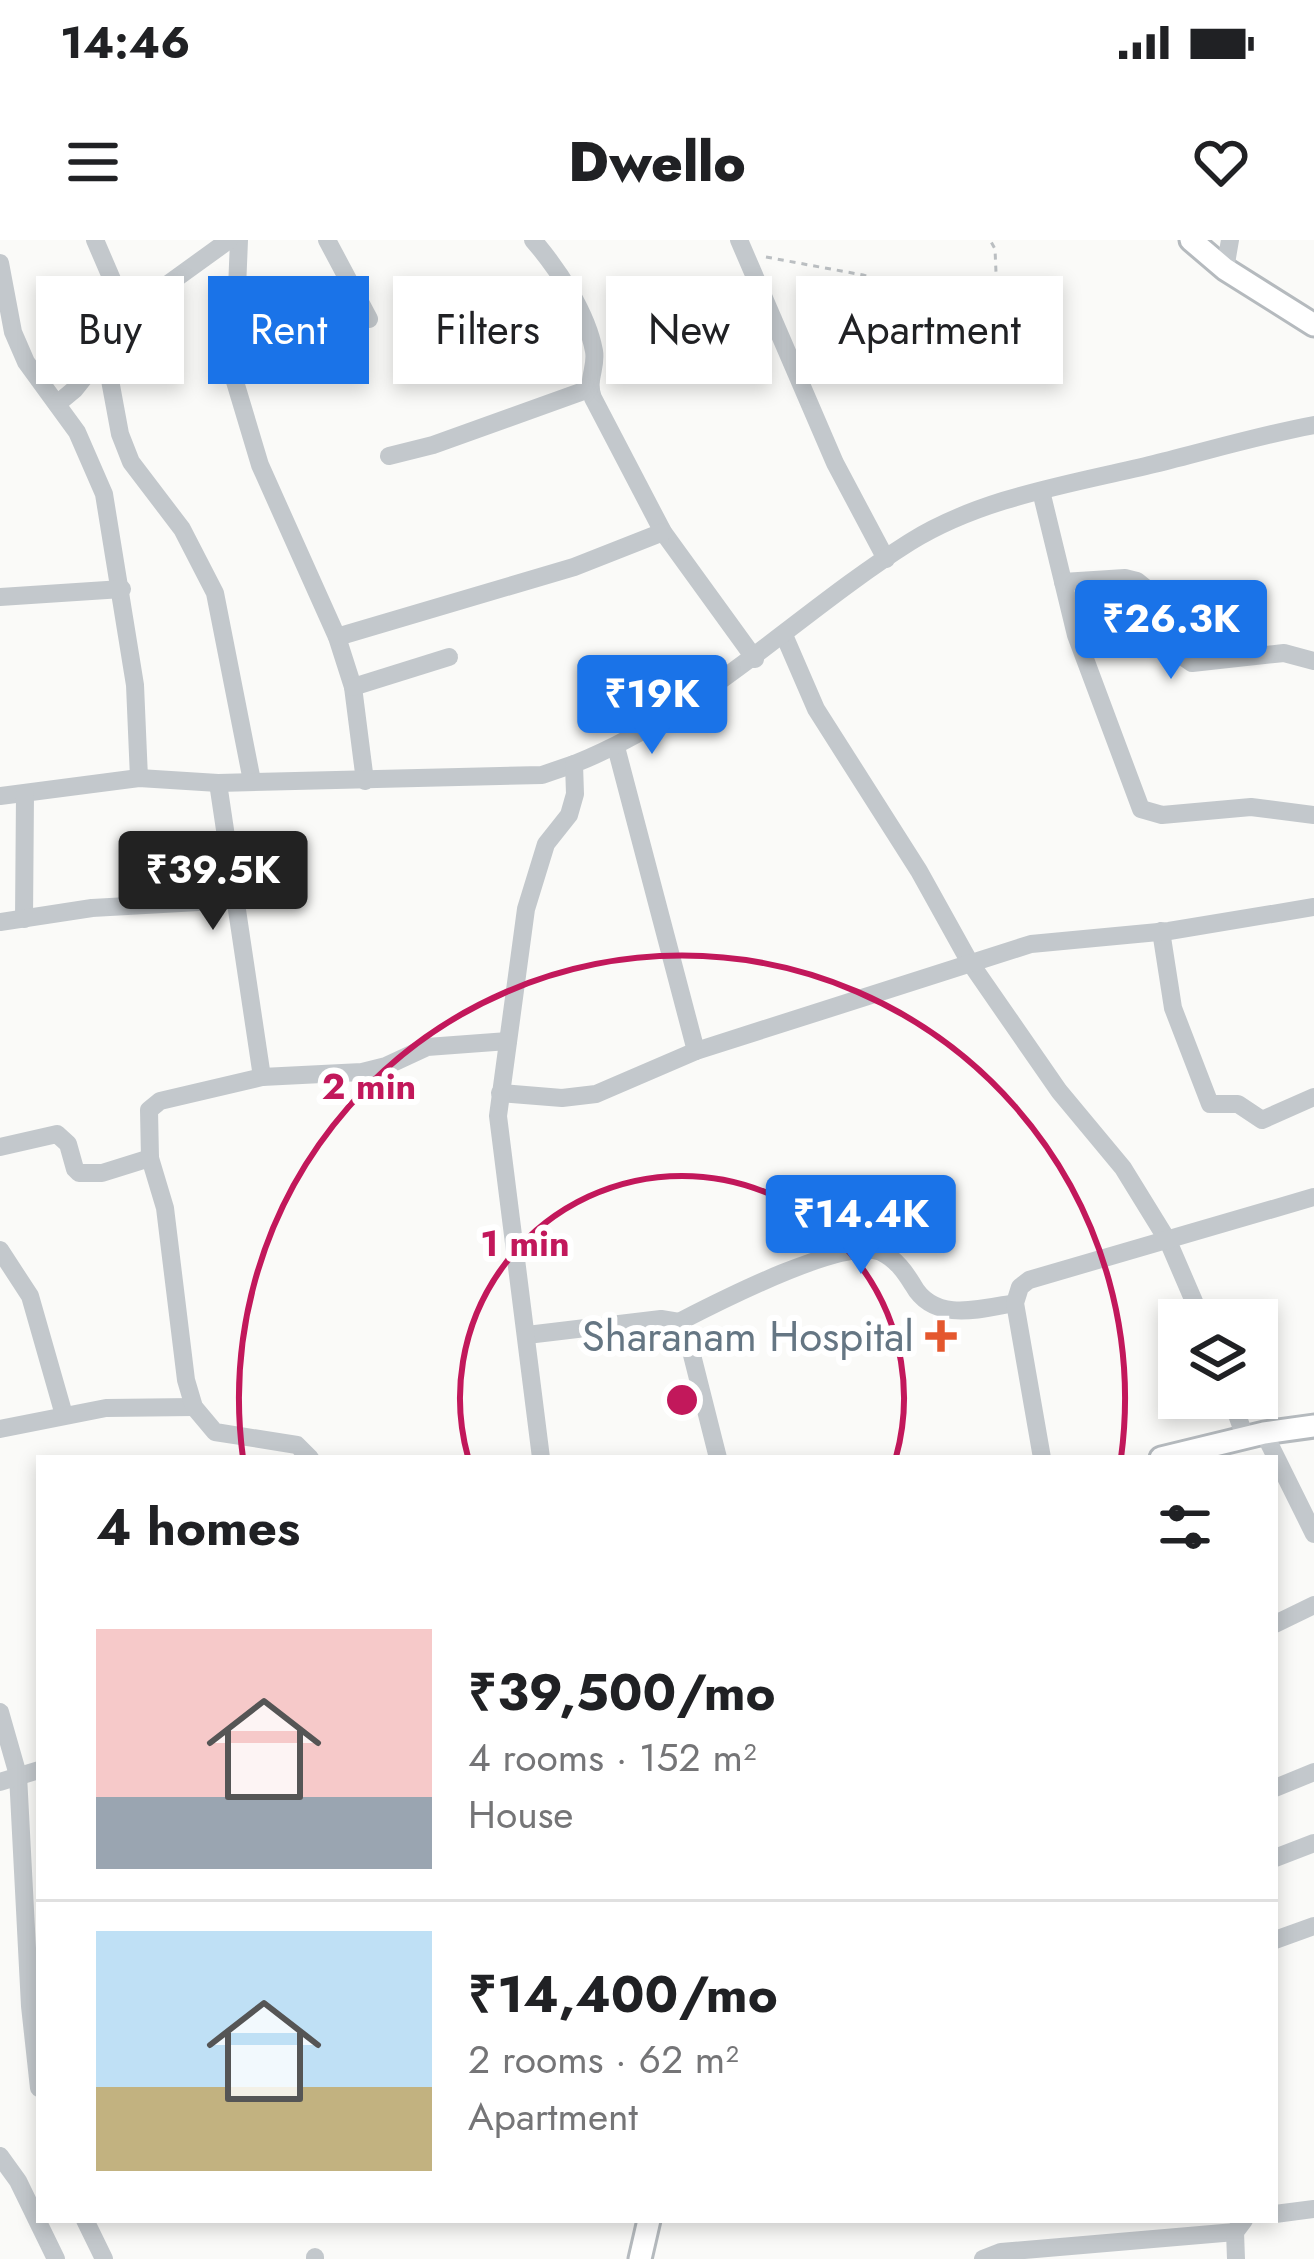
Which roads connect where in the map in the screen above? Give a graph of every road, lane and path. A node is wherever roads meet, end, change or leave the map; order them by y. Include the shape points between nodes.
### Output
1 (95, 240) edge
2 (229, 240) edge
3 (239, 240) edge
4 (327, 240) edge
5 (533, 240) edge
6 (740, 240) edge
7 (990, 240) edge
8 (1191, 240) edge
9 (1230, 240) edge
10 (748, 262) junction
11 (0, 263) edge
12 (1225, 268) junction
13 (110, 276) edge
14 (179, 276) edge
15 (370, 319) dead end
16 (1314, 325) edge
17 (79, 384) edge
18 (111, 384) edge
19 (590, 389) junction
20 (57, 404) junction
21 (1314, 425) edge
22 (389, 456) dead end
23 (1041, 491) junction
24 (663, 532) junction
25 (886, 559) junction
26 (1063, 581) junction
27 (122, 589) junction
28 (0, 597) edge
29 (784, 635) junction
30 (337, 637) junction
31 (449, 657) dead end
32 (755, 659) junction
33 (1314, 661) edge
34 (353, 687) junction
35 (616, 747) junction
36 (574, 764) junction
37 (139, 778) junction
38 (365, 781) junction
39 (252, 782) junction
40 (218, 783) junction
41 (25, 794) junction
42 (0, 796) edge
43 (1314, 814) edge
44 (234, 900) junction
45 (1314, 907) edge
46 (24, 919) junction
47 (0, 922) edge
48 (1161, 931) junction
49 (969, 961) junction
50 (508, 1041) junction
51 (696, 1051) junction
52 (262, 1076) junction
53 (500, 1093) junction
54 (1314, 1097) edge
55 (0, 1147) edge
56 (150, 1158) junction
57 (1314, 1197) edge
58 (1168, 1241) junction
59 (0, 1250) edge
60 (1193, 1299) edge
61 (1015, 1303) junction
62 (679, 1322) junction
63 (527, 1335) junction
64 (194, 1407) junction
65 (64, 1414) junction
66 (1245, 1419) edge
67 (1314, 1426) edge
68 (0, 1429) edge
69 (1255, 1435) junction
70 (307, 1455) edge
71 (541, 1455) edge
72 (717, 1455) edge
73 (1041, 1455) edge
74 (1173, 1455) edge
75 (1267, 1455) edge
76 (1278, 1474) edge
77 (1314, 1534) edge
78 (1314, 1605) edge
79 (1278, 1623) edge
80 (0, 1712) edge
81 (1314, 1772) edge
82 (9, 1779) edge
83 (1278, 1787) edge
84 (1314, 1843) edge
85 (1278, 1857) edge
86 (1314, 1927) edge
87 (1278, 1939) edge
88 (36, 2063) edge
89 (0, 2156) edge
90 (1314, 2209) edge
91 (1278, 2214) edge
92 (36, 2218) edge
93 (38, 2223) edge
94 (86, 2223) edge
95 (648, 2223) edge
96 (1240, 2226) edge
97 (56, 2259) edge
98 (104, 2259) edge
99 (640, 2259) edge
100 (983, 2259) edge
101 (1236, 2259) edge

1 - 13 street
2 - 14 street
3 - 30 street via 226,356 260,465
4 - 15 street
5 - 19 street via 586,328 595,354
6 - 10 street
7 - 10 path via 997,296 984,305 791,259
8 - 12 main road
9 - 12 street
10 - 25 street
11 - 20 street via 13,332
12 - 16 main road
17 - 20 street
18 - 39 street via 131,462 182,529 215,593
19 - 22 street
19 - 24 street
20 - 27 street via 98,478
21 - 23 street
23 - 25 street via 915,539
23 - 26 street
24 - 30 street via 574,567
24 - 32 street
25 - 29 street
26 - 33 street via 1137,581 1192,663 1284,653
26 - 43 street via 1141,809
27 - 28 street
27 - 37 street
29 - 32 street
29 - 49 street via 816,709
30 - 34 street
31 - 34 street
32 - 35 street
34 - 38 street
35 - 36 street
35 - 51 street
36 - 38 street via 542,775
36 - 50 street via 569,815 546,844 526,909
37 - 40 street
37 - 41 street
38 - 39 street
39 - 40 street
40 - 44 street
41 - 42 street
41 - 46 street
44 - 46 street
44 - 52 street
45 - 48 street
46 - 47 street
48 - 49 street via 1031,944
48 - 54 street via 1173,1008 1210,1104 1238,1104 1262,1120
49 - 51 street
49 - 58 street
50 - 52 street via 428,1047 362,1072
50 - 53 street
51 - 53 street via 596,1094
52 - 56 street via 160,1101 147,1119
53 - 63 street
55 - 56 street via 57,1134 75,1169 89,1174
56 - 64 street via 165,1208
57 - 58 street
58 - 60 street
58 - 61 street via 1029,1280
59 - 65 street via 30,1296
61 - 62 street via 942,1309 922,1299 896,1262 847,1251 746,1287
61 - 73 street
62 - 63 street
62 - 72 street
63 - 71 street
64 - 65 street
64 - 70 street via 215,1432 296,1445
65 - 68 street
66 - 69 street
67 - 69 main road
69 - 74 main road
69 - 75 street
76 - 77 street
78 - 79 street
80 - 82 street
81 - 83 street
82 - 88 street via 27,1887
84 - 85 street
86 - 87 street
89 - 92 street
90 - 91 street
93 - 97 street
94 - 98 street
95 - 99 main road
96 - 100 street
96 - 101 street

